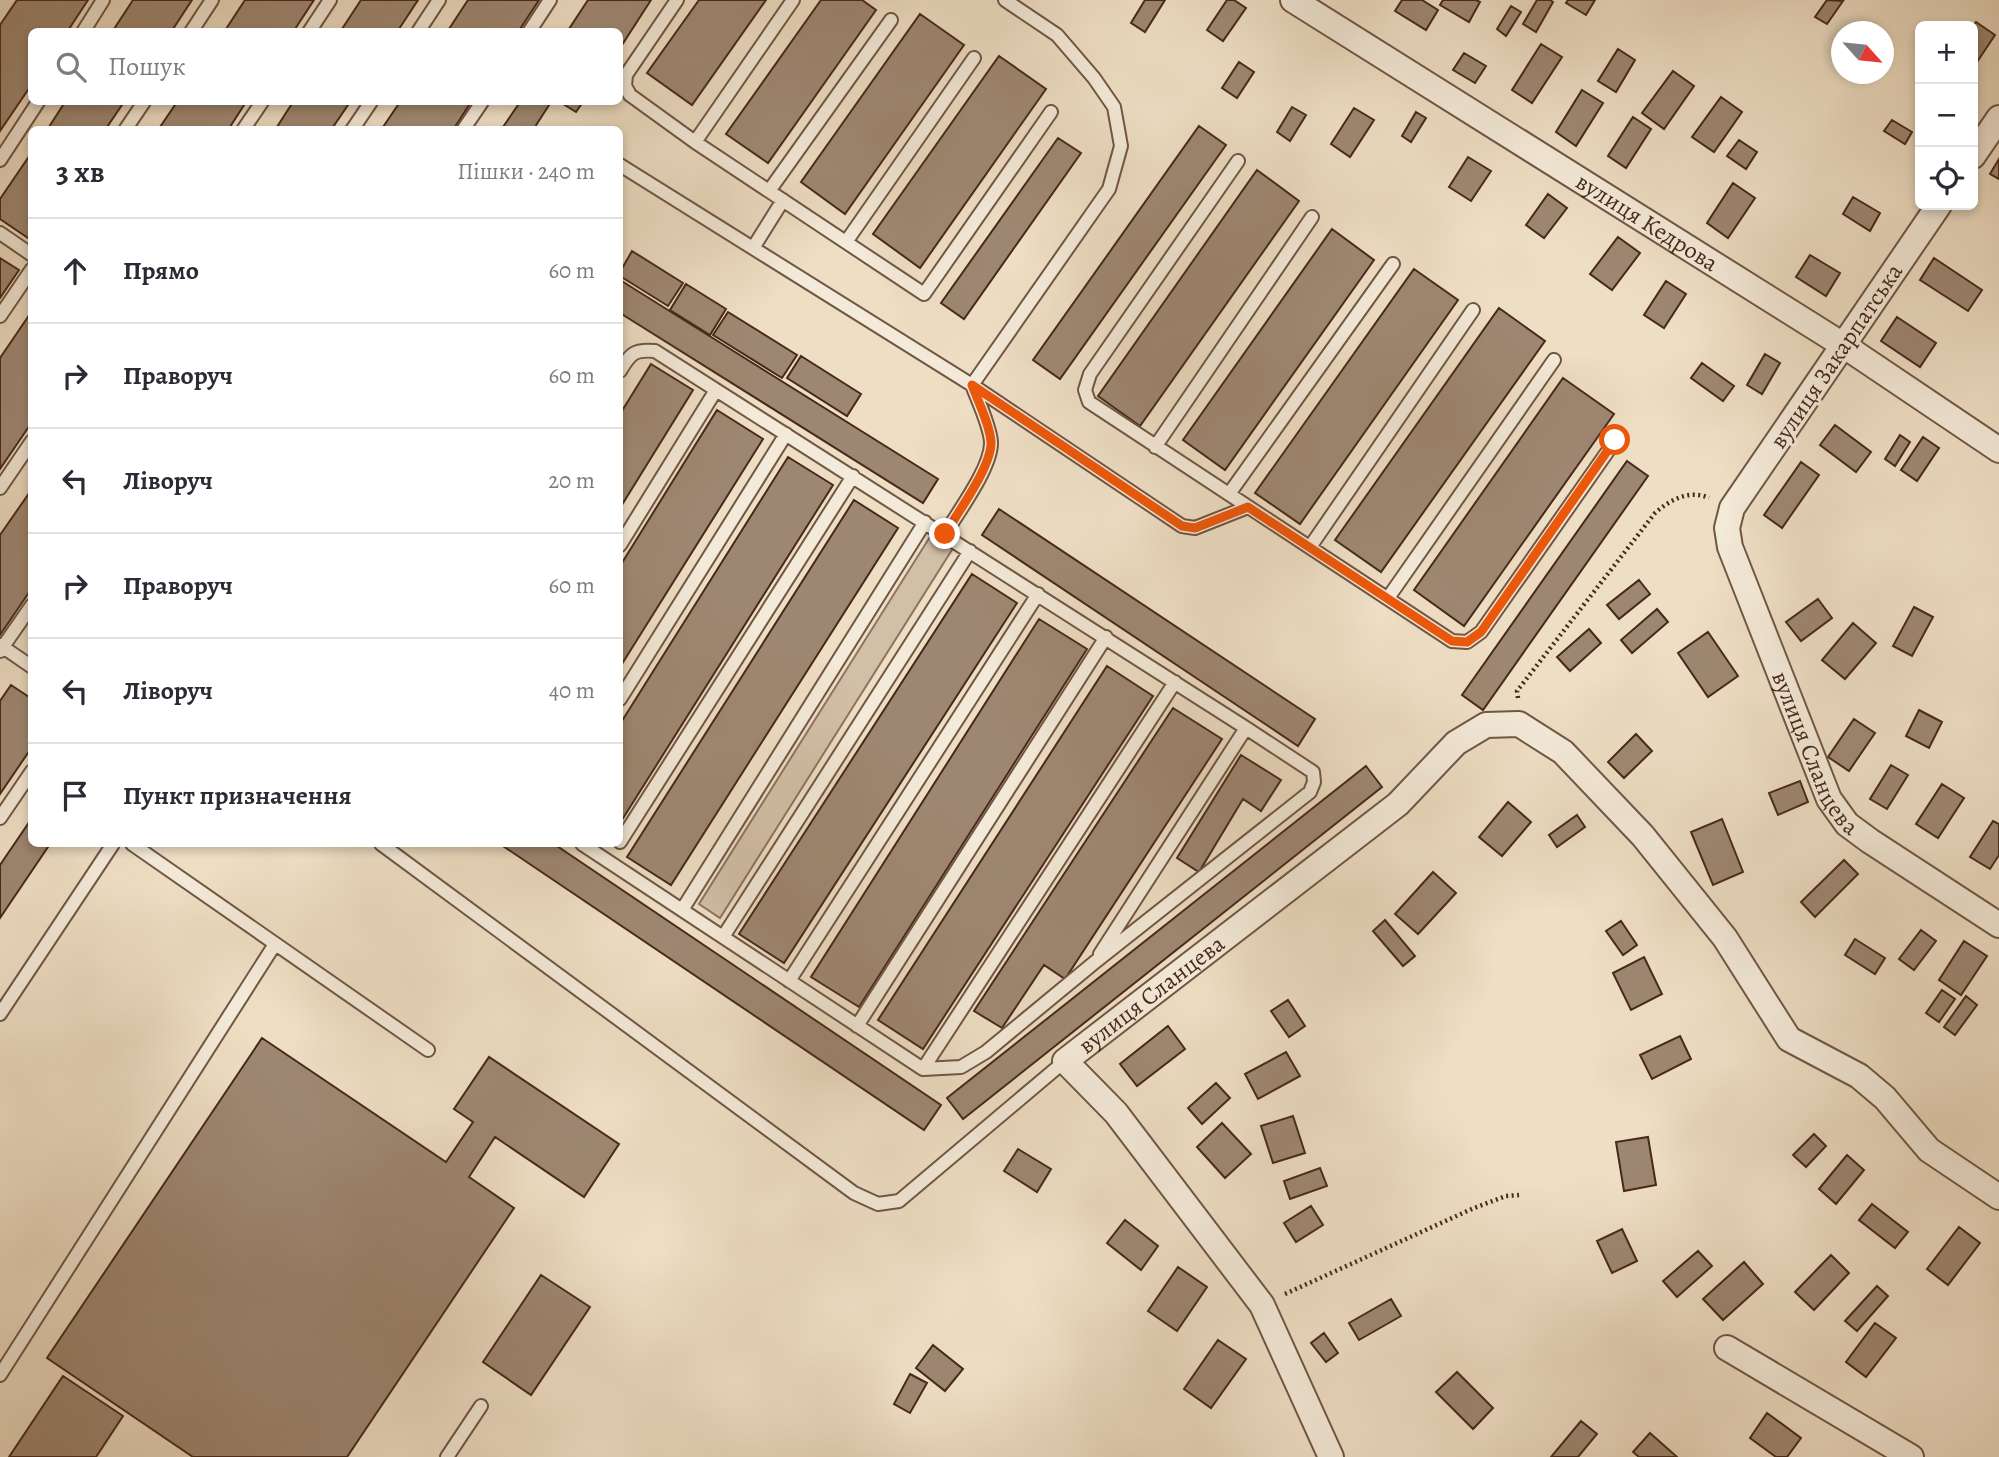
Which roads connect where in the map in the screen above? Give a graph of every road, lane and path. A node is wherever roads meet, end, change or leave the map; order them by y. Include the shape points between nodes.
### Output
1 (103, 0) edge
2 (212, 0) edge
3 (330, 0) edge
4 (439, 0) edge
5 (550, 0) edge
6 (677, 0) edge
7 (793, 0) edge
8 (1004, 0) edge
9 (1293, 0) edge
10 (891, 20) dead end
11 (86, 28) edge
12 (194, 28) edge
13 (312, 28) edge
14 (421, 28) edge
15 (532, 28) edge
16 (974, 58) dead end
17 (36, 105) edge
18 (142, 105) edge
19 (260, 105) edge
20 (369, 105) edge
21 (480, 105) edge
22 (1051, 112) dead end
23 (1999, 118) edge
24 (128, 126) edge
25 (246, 126) edge
26 (355, 126) edge
27 (466, 126) edge
28 (695, 142) junction
29 (1978, 149) edge
30 (0, 160) edge
31 (1238, 161) dead end
32 (623, 167) edge
33 (769, 191) junction
34 (783, 200) junction
35 (1936, 210) edge
36 (1312, 217) dead end
37 (0, 233) edge
38 (846, 242) junction
39 (753, 248) junction
40 (28, 251) edge
41 (1393, 264) dead end
42 (28, 275) edge
43 (1473, 310) dead end
44 (0, 316) edge
45 (1843, 345) junction
46 (1554, 360) dead end
47 (623, 366) edge
48 (972, 385) junction
49 (716, 390) junction
50 (786, 433) junction
51 (1615, 440) dead end
52 (1156, 447) junction
53 (28, 448) edge
54 (1999, 450) edge
55 (853, 476) junction
56 (0, 488) edge
57 (1229, 495) junction
58 (1702, 495) dead end
59 (1248, 507) junction
60 (1732, 508) joint
61 (925, 522) junction
62 (945, 534) junction
63 (623, 540) edge
64 (1310, 547) junction
65 (970, 551) junction
66 (1038, 594) junction
67 (1388, 598) junction
68 (28, 611) edge
69 (1106, 638) junction
70 (1, 648) edge
71 (28, 665) edge
72 (1175, 682) junction
73 (623, 694) edge
74 (1519, 724) junction
75 (1246, 728) junction
76 (28, 777) edge
77 (0, 818) edge
78 (623, 837) edge
79 (111, 847) edge
80 (136, 847) edge
81 (385, 847) edge
82 (587, 847) edge
83 (617, 847) edge
84 (608, 861) junction
85 (682, 910) junction
86 (1999, 925) edge
87 (723, 937) junction
88 (275, 944) junction
89 (1095, 962) junction
90 (789, 981) junction
91 (0, 1014) edge
92 (857, 1026) junction
93 (428, 1050) dead end
94 (1065, 1061) junction
95 (923, 1069) junction
96 (1519, 1195) dead end
97 (1999, 1197) edge
98 (1262, 1305) junction
99 (1727, 1348) dead end
100 (0, 1374) edge
101 (481, 1406) dead end
102 (447, 1457) edge
103 (1331, 1457) edge
104 (1911, 1457) edge

1 - 11 lane
2 - 12 lane
3 - 13 lane
4 - 14 lane
5 - 15 lane
6 - 28 lane via 626,75 625,86 630,95
7 - 28 lane
8 - 48 lane via 1057,35 1094,78 1114,107 1121,146 1109,189
9 - 45 street, вулиця Кедрова
10 - 33 lane
16 - 38 lane
17 - 30 lane
18 - 24 lane
19 - 25 lane
20 - 26 lane
21 - 27 lane
22 - 38 lane via 923,294
23 - 29 street
28 - 33 lane
31 - 52 lane via 1090,374 1085,390 1089,402
32 - 39 lane
33 - 34 lane
34 - 38 lane
34 - 39 lane
35 - 45 street, вулиця Закарпатська
36 - 52 lane
37 - 40 lane
39 - 48 lane
41 - 57 lane
42 - 44 lane
43 - 64 lane
45 - 54 street, вулиця Кедрова
45 - 60 street, вулиця Закарпатська
46 - 67 lane
47 - 49 lane via 641,349 655,351
48 - 59 lane via 1182,526 1195,528
48 - 62 lane via 991,439 991,452
49 - 50 lane
49 - 63 lane
50 - 55 lane
50 - 73 lane
51 - 67 lane via 1481,632 1467,642 1452,641
52 - 57 lane
53 - 56 lane
55 - 61 lane
55 - 78 lane
57 - 59 lane
58 - 74 path via 1669,502 1655,513 1517,691
59 - 64 lane
60 - 86 street, вулиця Сланцева via 1727,527 1730,547 1829,799 1847,824
61 - 62 lane
61 - 85 lane
62 - 65 lane
64 - 67 lane
65 - 66 lane
65 - 87 lane
66 - 69 lane
66 - 90 lane
68 - 70 lane
69 - 72 lane
69 - 92 lane
70 - 71 lane
72 - 75 lane
72 - 95 lane
74 - 94 street, вулиця Сланцева via 1486,725 1456,743 1398,804
74 - 97 street via 1563,752 1643,836 1725,938 1789,1039 1858,1076 1885,1098 1929,1150
75 - 89 lane
75 - 89 lane via 1313,772 1310,792
76 - 77 lane
79 - 91 lane
80 - 88 lane
81 - 94 lane via 854,1193 878,1204 899,1201
82 - 84 lane
83 - 84 lane
84 - 85 lane
85 - 87 lane
87 - 90 lane
88 - 93 lane
88 - 100 lane
89 - 95 lane via 986,1052 961,1067
90 - 92 lane
92 - 95 lane
94 - 98 street, вулиця Сланцева via 1116,1113
96 - 98 path via 1474,1208
98 - 103 street, вулиця Сланцева
99 - 104 street
101 - 102 lane

